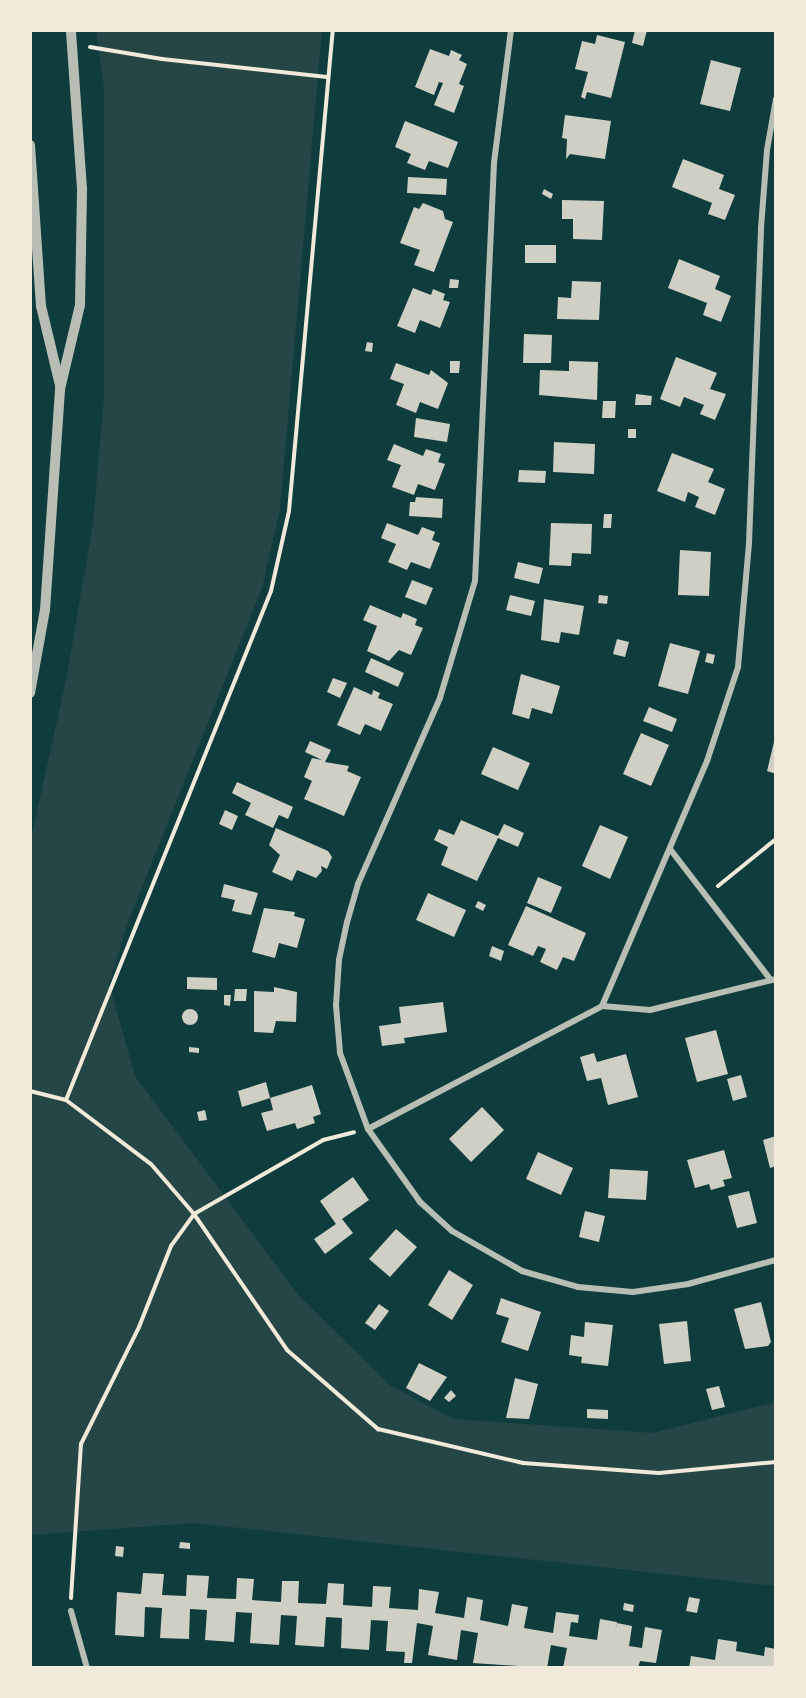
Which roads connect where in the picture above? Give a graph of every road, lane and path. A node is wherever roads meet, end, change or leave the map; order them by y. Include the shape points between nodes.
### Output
1 (71, 30) edge
2 (333, 30) edge
3 (511, 30) edge
4 (72, 44) junction
5 (327, 77) junction
6 (776, 99) edge
7 (30, 145) edge
8 (60, 389) junction
9 (30, 693) edge
10 (776, 839) edge
11 (670, 849) junction
12 (706, 895) junction
13 (773, 979) edge
14 (602, 1006) junction
15 (30, 1091) edge
16 (66, 1100) junction
17 (368, 1129) junction
18 (194, 1214) junction
19 (776, 1260) edge
20 (776, 1462) edge
21 (70, 1611) joint
22 (87, 1668) edge

1 - 4 street
2 - 5 path
3 - 17 street via 494,163 475,581 440,698 358,884 339,960 336,1005 340,1053
4 - 5 path via 162,59
4 - 8 street via 82,189 80,305
5 - 16 path via 289,512 271,591
6 - 11 street via 767,150 761,228 750,543 739,657 707,761
7 - 8 street via 41,306
8 - 9 street via 45,610
10 - 12 path
11 - 12 street
11 - 14 street
12 - 13 street
13 - 14 street via 650,1010
14 - 17 street
15 - 16 path
16 - 18 path via 151,1164
17 - 18 path via 324,1140
17 - 19 street via 407,1186 452,1231 498,1259 552,1281 633,1292 688,1284
18 - 20 path via 287,1350 378,1429 523,1463 659,1473
18 - 21 path via 171,1246 139,1327 81,1444
21 - 22 street

